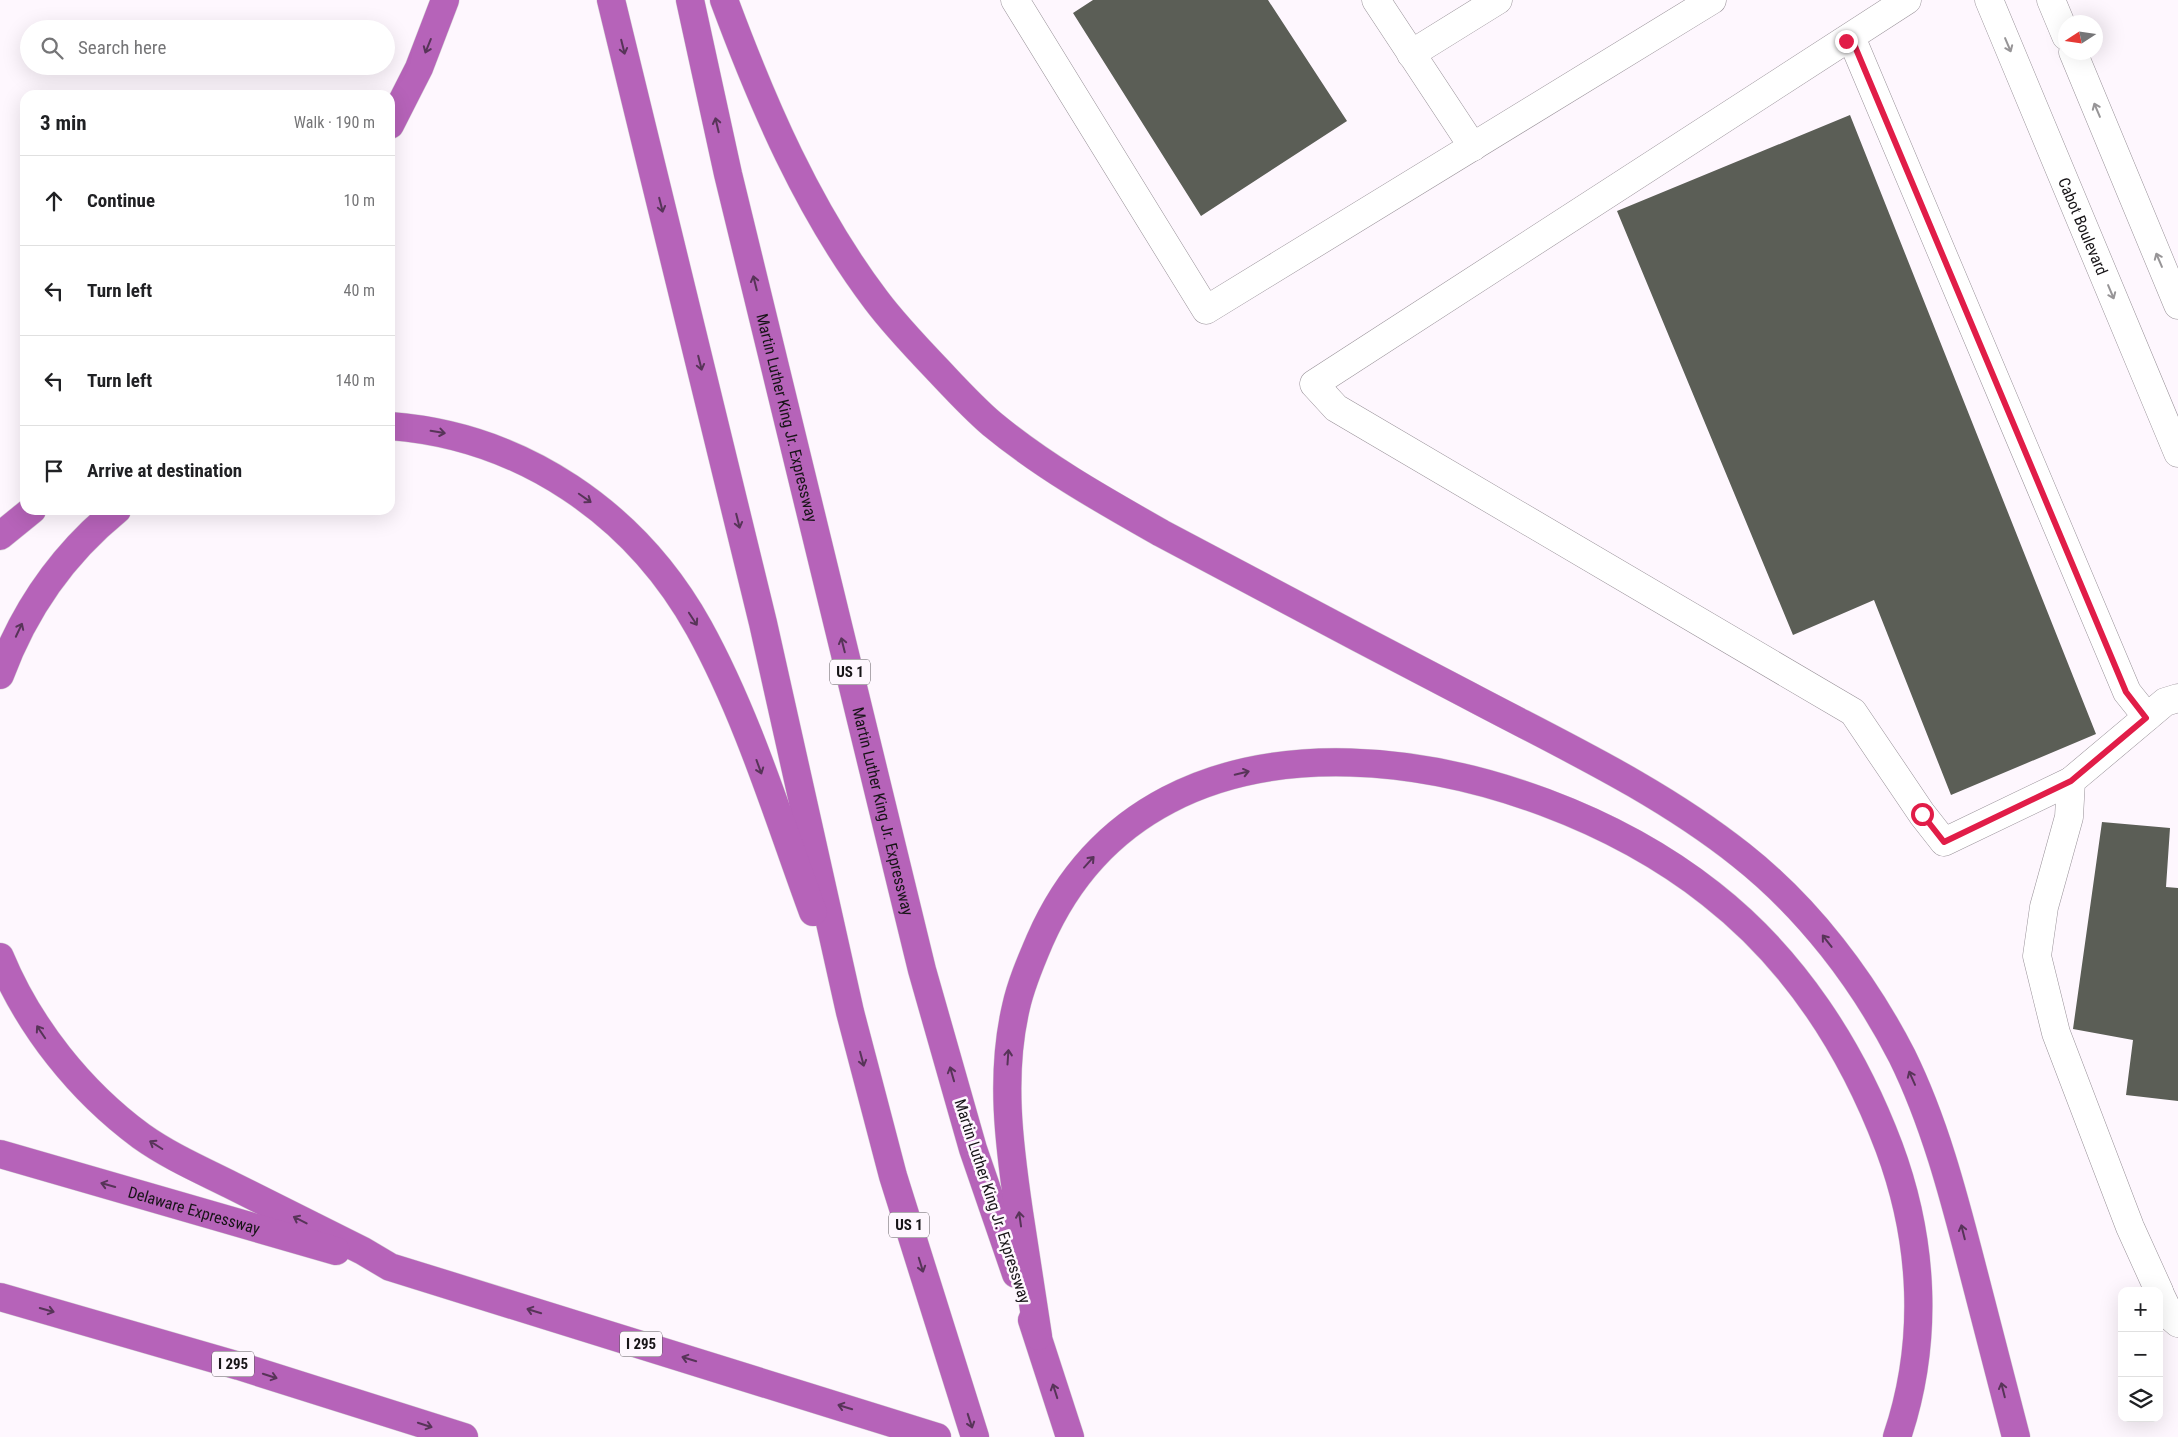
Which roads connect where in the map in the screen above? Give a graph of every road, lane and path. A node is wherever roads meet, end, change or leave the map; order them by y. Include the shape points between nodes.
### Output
1 (445, 0) edge
2 (611, 0) edge
3 (690, 0) edge
4 (724, 0) edge
5 (1015, 0) edge
6 (1376, 0) edge
7 (1498, 0) edge
8 (1712, 0) edge
9 (1907, 0) edge
10 (1989, 0) edge
11 (2051, 0) edge
12 (2058, 17) edge
13 (1851, 37) junction
14 (1411, 54) junction
15 (2075, 60) edge
16 (395, 115) edge
17 (1473, 147) junction
18 (2178, 305) edge
19 (395, 427) edge
20 (2178, 453) edge
21 (26, 515) edge
22 (111, 515) edge
23 (0, 536) edge
24 (0, 675) edge
25 (2178, 698) edge
26 (2146, 718) junction
27 (2071, 781) junction
28 (0, 957) edge
29 (850, 1012) junction
30 (0, 1154) edge
31 (390, 1267) junction
32 (2157, 1287) edge
33 (0, 1297) edge
34 (2163, 1300) edge
35 (2178, 1323) edge
36 (1038, 1336) junction
37 (464, 1437) edge
38 (937, 1437) edge
39 (975, 1437) edge
40 (1070, 1437) edge
41 (1897, 1437) edge
42 (2016, 1437) edge

1 -> 16 highway via 419,68
2 -> 29 highway, US 1 via 763,623
36 -> 3 highway, Martin Luther King Jr. Expressway / US 1 via 973,1149 922,970 728,174
42 -> 4 highway via 1951,1187 1921,1099 1878,1013 1817,929 1743,856 1657,797 1161,533 1095,495 992,424 914,345 876,300 844,253 778,134
5 - 17 street via 1206,310
6 - 14 street
7 - 14 street
8 - 17 street
9 - 13 street
10 -> 20 street, Cabot Boulevard
11 - 12 street
13 - 26 street via 2126,692
13 - 27 street via 1314,384 1336,408 1853,712 1944,842
14 - 17 street
18 -> 15 street
19 -> 29 highway via 448,434 522,460 588,499 653,562 698,627 719,667
21 - 23 highway
24 -> 22 highway via 24,622 44,589 74,551
25 - 26 street via 2165,702
26 - 27 street
27 - 32 street via 2068,817 2044,907 2037,956 2056,1032 2130,1227
31 -> 28 highway via 176,1158 141,1136 92,1092 50,1045 26,1010
29 -> 39 highway, US 1 via 894,1176
31 -> 30 highway, Delaware Expressway / I 295
38 -> 31 highway, I 295
33 -> 37 highway, I 295 via 239,1366
34 - 35 street via 2171,1317
40 -> 36 highway, Martin Luther King Jr. Expressway / US 1
36 -> 41 highway via 1010,1145 1006,1094 1016,1006 1028,966 1066,890 1091,859 1142,816 1207,783 1277,766 1317,762 1378,764 1487,782 1588,819 1634,843 1675,867 1719,900 1750,928 1813,1001 1838,1038 1878,1117 1914,1236 1919,1322 1914,1374

